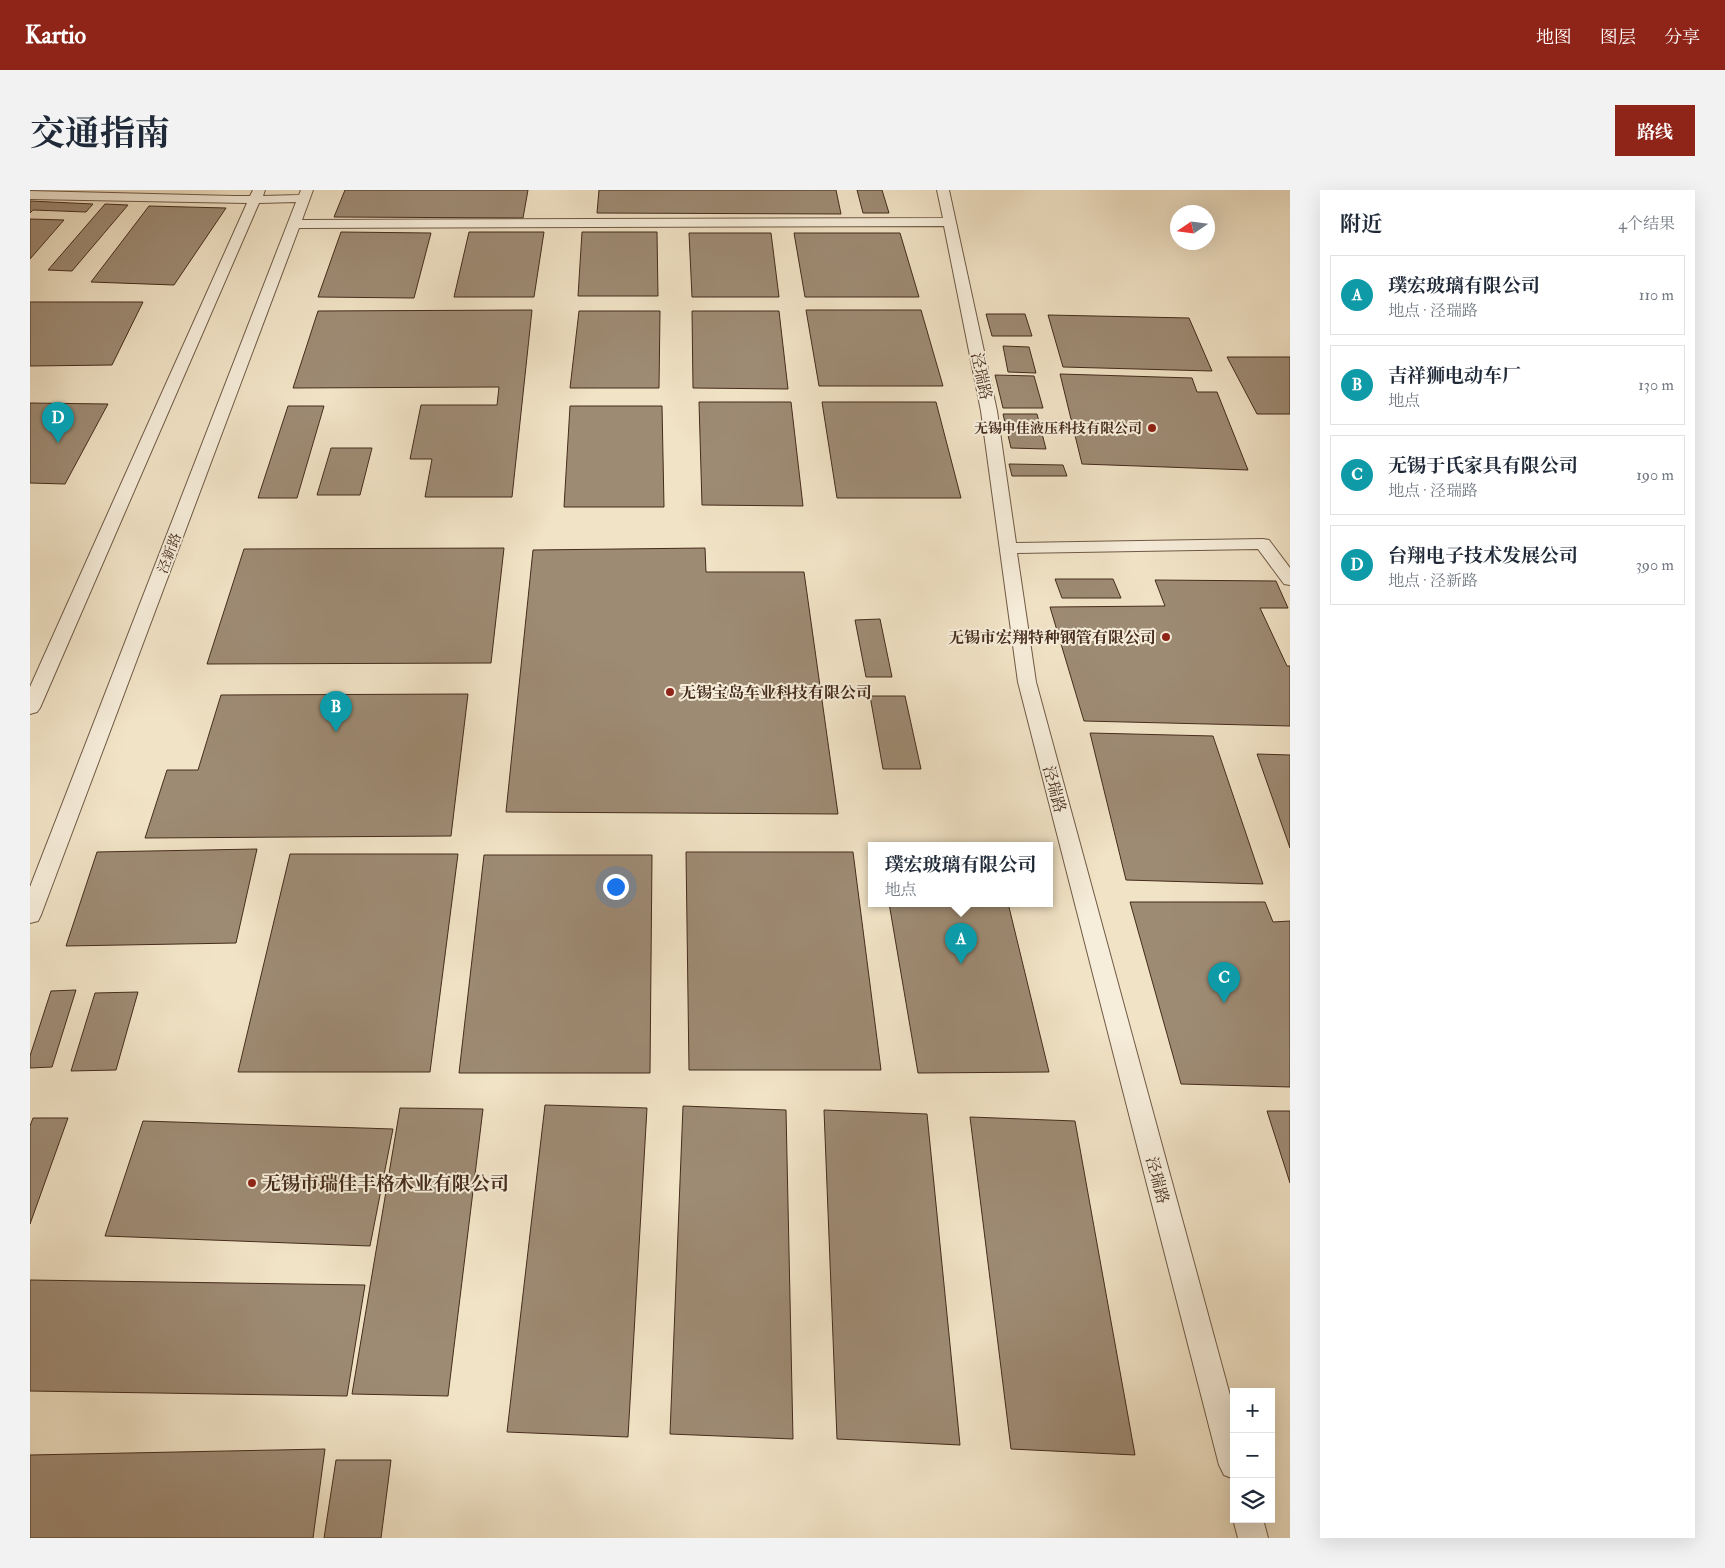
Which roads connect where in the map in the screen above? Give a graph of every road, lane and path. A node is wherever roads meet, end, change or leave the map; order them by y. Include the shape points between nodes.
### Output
1 (943, 190) edge
2 (306, 194) edge
3 (30, 195) edge
4 (256, 195) edge
5 (949, 222) junction
6 (294, 224) junction
7 (1008, 548) junction
8 (1290, 580) edge
9 (30, 708) edge
10 (30, 915) edge
11 (1230, 1450) edge
12 (1249, 1523) edge
13 (1253, 1538) edge

1 - 5 street, 泾瑞路
2 - 4 street
2 - 6 street, 泾新路
3 - 4 street
4 - 9 street
5 - 6 street
5 - 7 street, 泾瑞路 via 989,411
6 - 10 street, 泾新路
7 - 8 street via 1263,544
7 - 11 street, 泾瑞路 via 1027,682
12 - 13 street

